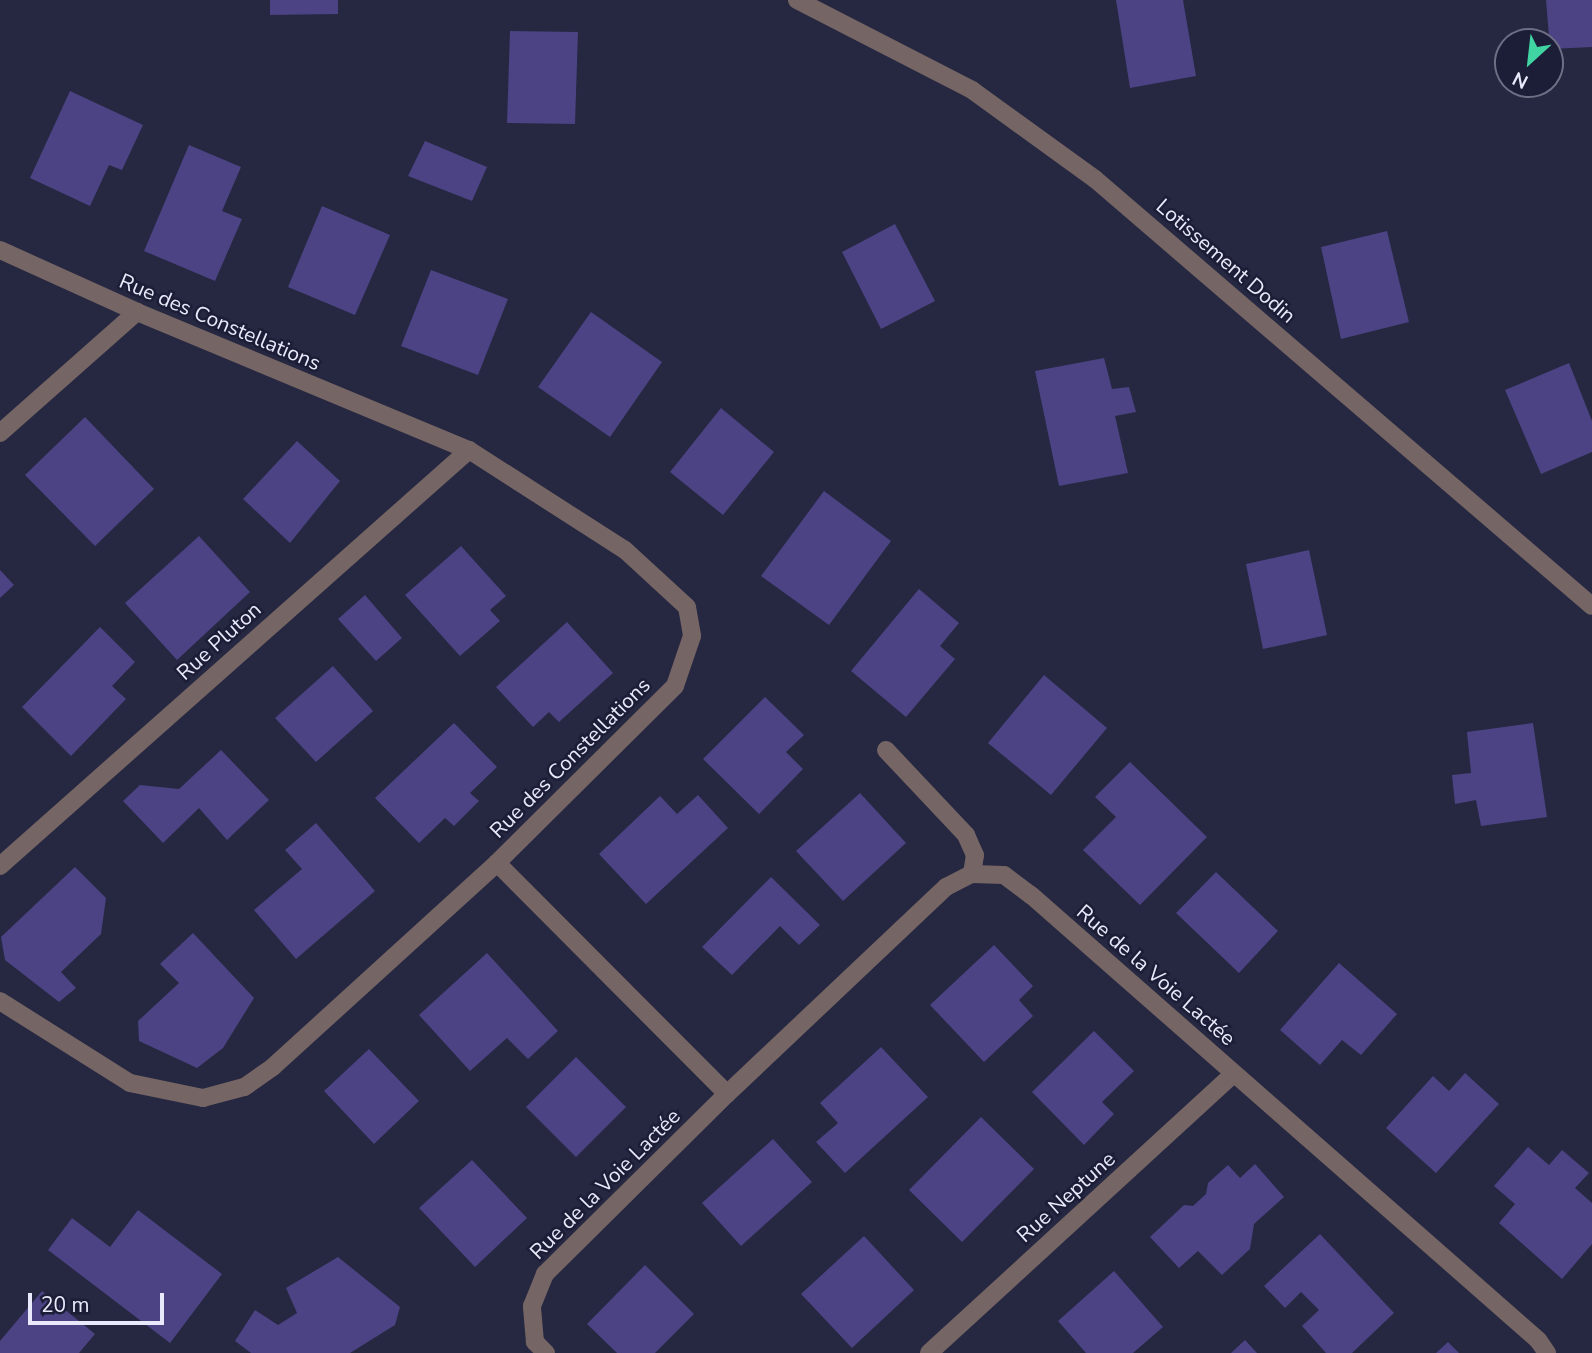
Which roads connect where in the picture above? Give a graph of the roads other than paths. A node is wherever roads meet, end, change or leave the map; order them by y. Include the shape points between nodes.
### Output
1 (797, 0) edge
2 (0, 250) edge
3 (136, 312) junction
4 (0, 433) edge
5 (469, 450) junction
6 (1592, 606) edge
7 (886, 750) dead end
8 (497, 863) junction
9 (0, 866) edge
10 (972, 874) junction
11 (0, 1001) edge
12 (1234, 1074) junction
13 (727, 1094) junction
14 (546, 1353) edge
15 (929, 1353) edge
16 (1546, 1353) edge

1 - 6 street, Lotissement Dodin via 972,90 1095,179
2 - 3 street, Rue des Constellations
3 - 4 street
3 - 5 street, Rue des Constellations
5 - 8 street, Rue des Constellations via 625,550 687,607 692,636 675,686
5 - 9 street, Rue Pluton
7 - 10 street via 966,835 975,855
8 - 11 street, Rue des Constellations via 274,1067 244,1087 203,1098 130,1083
8 - 13 street
10 - 12 street, Rue de la Voie Lactée via 1004,875 1022,888
10 - 13 street, Rue de la Voie Lactée via 946,887
12 - 15 street, Rue Neptune
12 - 16 street, Rue de la Voie Lactée via 1538,1340
13 - 14 street, Rue de la Voie Lactée via 545,1274 532,1307 534,1342

